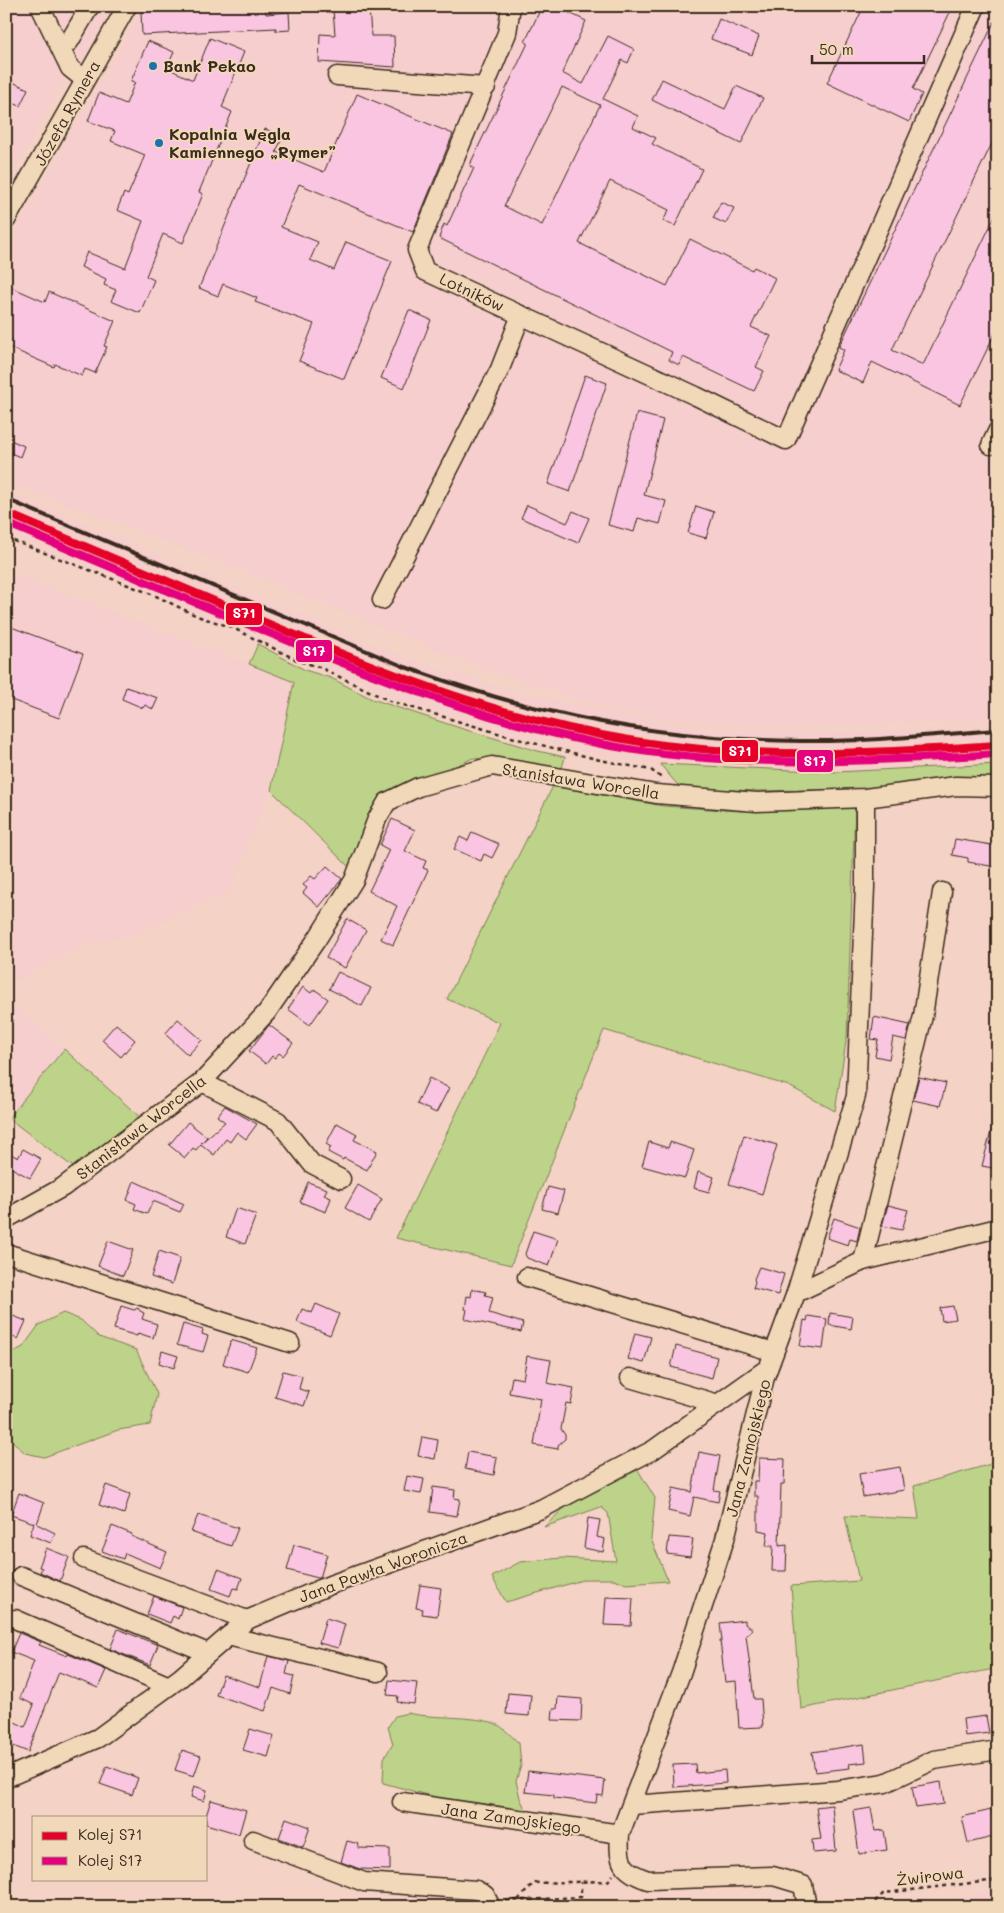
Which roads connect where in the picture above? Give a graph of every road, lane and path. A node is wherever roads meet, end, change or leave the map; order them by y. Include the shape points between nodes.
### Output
1 (40, 6) edge
2 (90, 6) edge
3 (127, 6) edge
4 (511, 6) edge
5 (975, 7) edge
6 (69, 42) dead end
7 (337, 76) dead end
8 (85, 80) junction
9 (486, 87) junction
10 (6, 220) edge
11 (521, 315) junction
12 (6, 538) edge
13 (382, 600) dead end
14 (665, 780) dead end
15 (998, 787) edge
16 (865, 798) junction
17 (942, 892) dead end
18 (202, 1082) junction
19 (342, 1179) dead end
20 (6, 1219) edge
21 (998, 1228) edge
22 (6, 1253) edge
23 (863, 1262) junction
24 (527, 1277) dead end
25 (796, 1293) junction
26 (290, 1343) dead end
27 (771, 1360) junction
28 (630, 1378) dead end
29 (718, 1404) junction
30 (84, 1559) dead end
31 (22, 1576) dead end
32 (15, 1619) dead end
33 (247, 1620) junction
34 (228, 1636) junction
35 (208, 1653) junction
36 (378, 1672) dead end
37 (169, 1686) junction
38 (998, 1750) edge
39 (6, 1778) edge
40 (402, 1802) dead end
41 (632, 1805) junction
42 (620, 1834) junction
43 (253, 1840) dead end
44 (998, 1880) edge
45 (608, 1881) dead end
46 (580, 1882) junction
47 (518, 1900) junction
48 (490, 1905) edge
49 (807, 1907) edge
50 (870, 1907) edge

1 - 8 street via 70,68
2 - 6 street
3 - 8 street, Józefa Rymera
4 - 9 street, Lotników via 507,33
5 - 11 street, Lotników via 786,440
7 - 9 street
8 - 10 street, Józefa Rymera
9 - 11 street, Lotników via 417,250 425,271
11 - 13 street via 500,369
12 - 14 path via 231,627 390,701 518,740 651,770
15 - 16 street, Stanisława Worcella via 956,786
16 - 18 street, Stanisława Worcella via 757,802 665,795 492,766 418,787 387,802 377,819 354,880 317,939 267,1012
16 - 25 street, Jana Zamojskiego via 865,887 856,1096
17 - 23 street via 923,1016
18 - 19 street via 278,1121 312,1164
18 - 20 street, Stanisława Worcella via 63,1187
21 - 23 street
22 - 26 street
23 - 25 street
24 - 27 street
25 - 27 street, Jana Zamojskiego
27 - 29 street, Jana Pawła Woronicza
27 - 41 street, Jana Zamojskiego via 725,1539 681,1673
28 - 29 street
29 - 33 street, Jana Pawła Woronicza via 653,1450 541,1509
30 - 33 street
31 - 35 street
32 - 37 street
33 - 34 street, Jana Pawła Woronicza
34 - 35 street, Jana Pawła Woronicza
34 - 36 street
35 - 37 street, Jana Pawła Woronicza
37 - 39 street, Jana Pawła Woronicza via 98,1738
38 - 41 street via 934,1760 885,1783 838,1790
40 - 42 street, Jana Zamojskiego
41 - 42 street, Jana Zamojskiego
42 - 49 street, Jana Zamojskiego via 618,1853 622,1865 633,1875 648,1880 773,1876 803,1884
43 - 48 street via 364,1882 476,1890
44 - 50 path, Żwirowa via 884,1893
45 - 46 path
46 - 47 path via 534,1883
46 - 47 path via 581,1897
47 - 48 path

